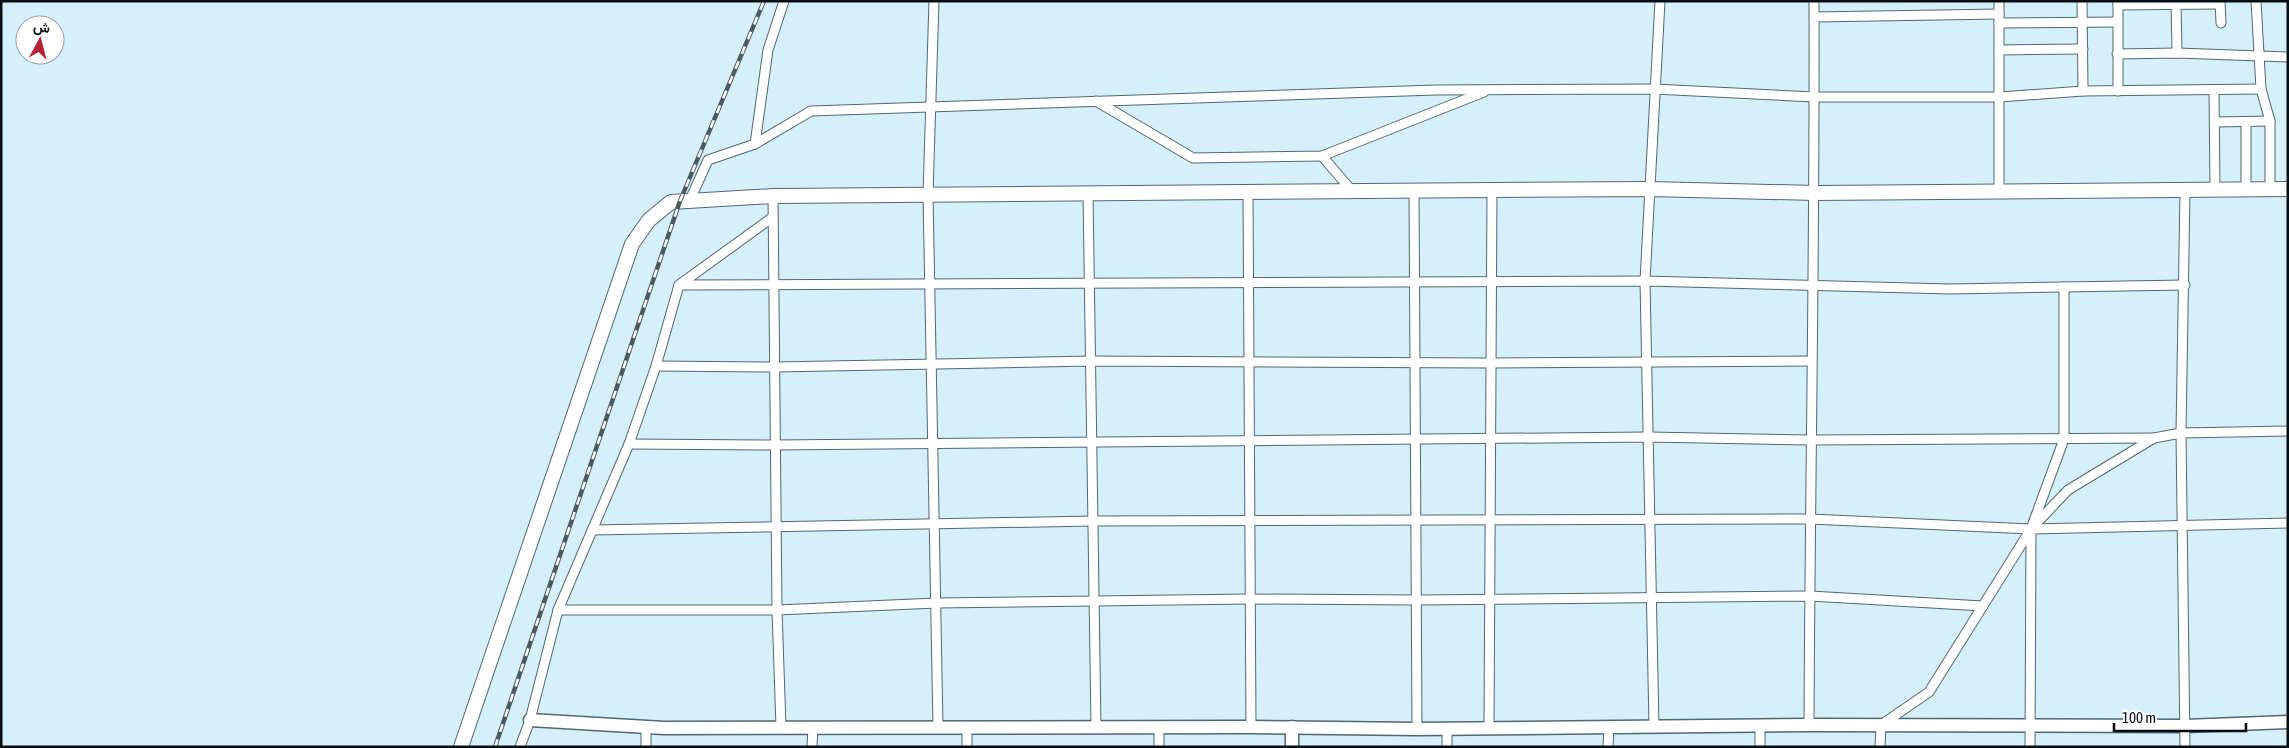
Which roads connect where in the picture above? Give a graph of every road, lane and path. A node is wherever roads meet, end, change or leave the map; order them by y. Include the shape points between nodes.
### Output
1 (784, 1) edge
2 (934, 1) edge
3 (1660, 1) edge
4 (1814, 1) edge
5 (1999, 1) edge
6 (2082, 1) edge
7 (2256, 1) edge
8 (2118, 3) edge
9 (2176, 3) edge
10 (2220, 3) edge
11 (1814, 17) junction
12 (1999, 18) junction
13 (2083, 21) junction
14 (2117, 22) junction
15 (2221, 23) dead end
16 (2083, 49) junction
17 (1999, 50) junction
18 (2177, 53) junction
19 (2117, 54) junction
20 (2260, 57) junction
21 (2288, 57) edge
22 (1654, 88) junction
23 (2261, 89) junction
24 (1489, 90) junction
25 (2083, 91) junction
26 (2118, 91) junction
27 (2214, 91) junction
28 (1814, 97) junction
29 (2000, 97) junction
30 (1096, 100) junction
31 (931, 106) junction
32 (2270, 121) junction
33 (2215, 122) junction
34 (2246, 122) junction
35 (755, 144) junction
36 (1322, 156) junction
37 (1650, 189) junction
38 (2270, 189) junction
39 (2288, 189) edge
40 (1414, 190) junction
41 (1492, 190) junction
42 (2246, 190) junction
43 (1352, 191) junction
44 (2185, 191) junction
45 (2215, 191) junction
46 (1248, 192) junction
47 (1999, 192) junction
48 (1088, 193) junction
49 (1815, 193) junction
50 (928, 194) junction
51 (773, 196) junction
52 (690, 200) junction
53 (773, 217) junction
54 (1645, 281) junction
55 (1414, 282) junction
56 (1492, 282) junction
57 (1090, 283) junction
58 (1248, 283) junction
59 (930, 284) junction
60 (1812, 284) junction
61 (679, 285) junction
62 (774, 285) junction
63 (2184, 285) junction
64 (2064, 287) junction
65 (1091, 361) junction
66 (1249, 361) junction
67 (1811, 361) junction
68 (1415, 362) junction
69 (1647, 362) junction
70 (1491, 363) junction
71 (932, 365) junction
72 (656, 366) junction
73 (775, 367) junction
74 (2288, 431) edge
75 (2181, 433) junction
76 (1648, 437) junction
77 (2154, 438) junction
78 (2064, 439) junction
79 (1416, 440) junction
80 (1490, 440) junction
81 (1811, 440) junction
82 (1092, 442) junction
83 (1250, 442) junction
84 (933, 443) junction
85 (629, 444) junction
86 (776, 445) junction
87 (1650, 519) junction
88 (1810, 519) junction
89 (1416, 520) junction
90 (1093, 521) junction
91 (1490, 521) junction
92 (1250, 522) junction
93 (934, 523) junction
94 (2288, 523) edge
95 (2182, 526) junction
96 (776, 527) junction
97 (2031, 529) junction
98 (592, 530) junction
99 (1810, 596) junction
100 (1651, 598) junction
101 (1250, 599) junction
102 (1417, 600) junction
103 (1490, 600) junction
104 (1094, 601) junction
105 (936, 603) junction
106 (1983, 606) junction
107 (558, 610) junction
108 (777, 610) junction
109 (530, 720) junction
110 (2288, 722) edge
111 (1760, 725) junction
112 (1809, 725) junction
113 (1881, 725) junction
114 (1251, 726) junction
115 (2030, 726) junction
116 (2185, 726) junction
117 (646, 727) junction
118 (781, 727) junction
119 (814, 727) junction
120 (938, 727) junction
121 (967, 727) junction
122 (1096, 727) junction
123 (1159, 727) junction
124 (1292, 727) junction
125 (1489, 727) junction
126 (1609, 727) junction
127 (1654, 727) junction
128 (1447, 728) junction
129 (1417, 729) junction
130 (461, 747) edge
131 (520, 747) edge
132 (646, 747) edge
133 (812, 747) edge
134 (968, 747) edge
135 (1159, 747) edge
136 (1292, 747) edge
137 (1448, 747) edge
138 (1608, 747) edge
139 (1760, 747) edge
140 (1880, 747) edge
141 (2030, 747) edge
142 (2185, 747) edge

1 - 35 street via 768,50
2 - 31 street
3 - 22 street
4 - 11 street
5 - 12 street
6 - 13 street
7 - 20 street
8 - 9 street
8 - 14 street
9 - 10 street
9 - 18 street
10 - 15 street
11 - 12 street
11 - 28 street
12 - 13 street
12 - 17 street
13 - 14 street
13 - 16 street
14 - 19 street
16 - 17 street
16 - 25 street
17 - 29 street
18 - 19 street
18 - 20 street
19 - 26 street
20 - 21 street
20 - 23 street
22 - 24 street
22 - 28 street
22 - 37 street
23 - 27 street
23 - 32 street
24 - 30 street
24 - 36 street
25 - 26 street
25 - 29 street
26 - 27 street
27 - 33 street
28 - 29 street
28 - 49 street
29 - 47 street
30 - 31 street
30 - 36 street via 1193,158
31 - 35 street via 811,111
31 - 50 street
32 - 34 street
32 - 38 street
33 - 34 street
33 - 45 street
34 - 42 street
35 - 52 street via 708,160
36 - 43 street
37 - 41 main road
37 - 49 main road
37 - 54 street
38 - 39 main road
38 - 42 main road
40 - 41 main road
40 - 43 main road
40 - 55 street
41 - 56 street
42 - 45 main road
43 - 46 main road
44 - 45 main road
44 - 47 main road
44 - 63 street
46 - 48 main road
46 - 58 street
47 - 49 main road
48 - 50 main road
48 - 57 street
49 - 60 street
50 - 51 main road
50 - 59 street
51 - 52 main road
51 - 53 street
52 - 130 main road via 671,202 649,220 632,244
53 - 61 street
53 - 62 street
54 - 56 street
54 - 60 street
54 - 69 street
55 - 56 street
55 - 58 street
55 - 68 street
56 - 70 street
57 - 58 street
57 - 59 street
57 - 65 street
58 - 66 street
59 - 62 street
59 - 71 street
60 - 64 street via 1950,289
60 - 67 street
61 - 62 street
61 - 72 street
62 - 73 street
63 - 64 street
63 - 75 street
64 - 78 street
65 - 66 street
65 - 71 street
65 - 82 street
66 - 68 street
66 - 83 street
67 - 69 street
67 - 81 street
68 - 70 street
68 - 79 street
69 - 70 street
69 - 76 street
70 - 80 street
71 - 73 street
71 - 84 street
72 - 73 street
72 - 85 street
73 - 86 street
74 - 75 street
75 - 77 street
75 - 95 street
76 - 80 street
76 - 81 street
76 - 87 street
77 - 78 street
77 - 97 street via 2068,490
78 - 81 street
78 - 97 street
79 - 80 street
79 - 83 street
79 - 89 street
80 - 91 street
81 - 88 street
82 - 83 street
82 - 84 street
82 - 90 street
83 - 92 street
84 - 86 street
84 - 93 street
85 - 86 street
85 - 98 street
86 - 96 street
87 - 88 street
87 - 91 street
87 - 100 street
88 - 97 street
88 - 99 street
89 - 91 street
89 - 92 street
89 - 102 street
90 - 92 street
90 - 93 street
90 - 104 street
91 - 103 street
92 - 101 street
93 - 96 street
93 - 105 street
94 - 95 street
95 - 97 street
95 - 116 street
96 - 98 street
96 - 108 street
97 - 106 street
97 - 115 street
98 - 107 street
99 - 100 street
99 - 106 street
99 - 112 street
100 - 103 street
100 - 127 street
101 - 102 street
101 - 104 street
101 - 114 street
102 - 103 street
102 - 129 street
103 - 125 street
104 - 105 street
104 - 122 street
105 - 108 street
105 - 120 street
106 - 113 street via 1929,692
107 - 108 street
107 - 109 street
108 - 118 street
109 - 117 street
109 - 131 street
110 - 116 street
111 - 112 street
111 - 127 street
111 - 139 street
112 - 113 street
113 - 115 street
113 - 140 street
114 - 123 street
114 - 124 street
115 - 116 street
115 - 141 street
116 - 142 street
117 - 118 street
117 - 132 street
118 - 119 street
119 - 120 street
119 - 133 street
120 - 121 street
121 - 122 street
121 - 134 street
122 - 123 street
123 - 135 street
124 - 129 street
124 - 136 street
125 - 126 street
125 - 128 street
126 - 127 street
126 - 138 street
128 - 129 street
128 - 137 street

